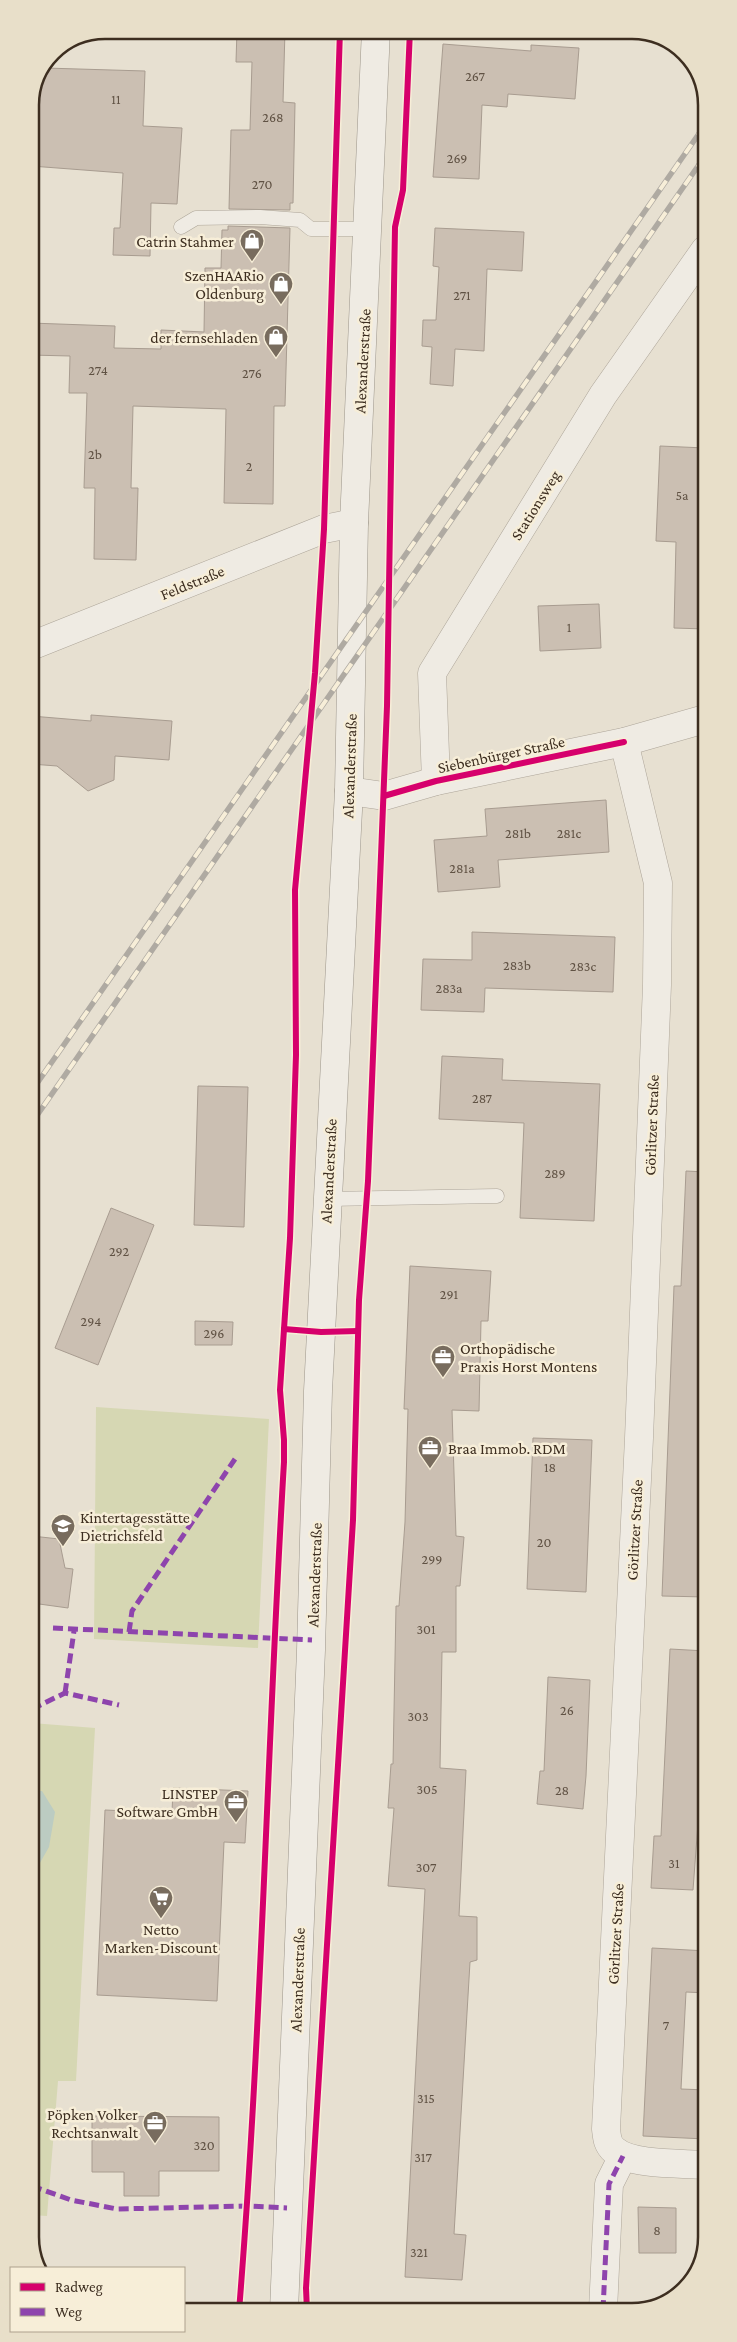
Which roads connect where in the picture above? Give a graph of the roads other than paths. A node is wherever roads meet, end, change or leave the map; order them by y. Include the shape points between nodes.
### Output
1 (376, 39) edge
2 (181, 227) dead end
3 (368, 229) junction
4 (698, 260) edge
5 (354, 523) junction
6 (39, 643) edge
7 (698, 721) edge
8 (624, 742) junction
9 (436, 781) junction
10 (349, 791) junction
11 (497, 1196) dead end
12 (327, 1199) junction
13 (624, 2156) junction
14 (698, 2164) edge
15 (284, 2303) edge
16 (603, 2303) edge

1 - 3 street, Alexanderstraße
2 - 3 lane via 196,218 260,217 300,220 311,229
3 - 5 street, Alexanderstraße
4 - 9 street, Stationsweg via 603,395 432,673
5 - 6 street, Feldstraße via 324,529
5 - 10 street, Alexanderstraße
7 - 8 street, Siebenbürger Straße
8 - 9 street, Siebenbürger Straße
8 - 13 street, Görlitzer Straße via 658,883 657,985 639,1428 606,2129 607,2141
9 - 10 street, Siebenbürger Straße via 384,796
10 - 12 street, Alexanderstraße
11 - 12 lane
12 - 15 street, Alexanderstraße
13 - 14 street via 636,2160
13 - 16 street via 609,2184

